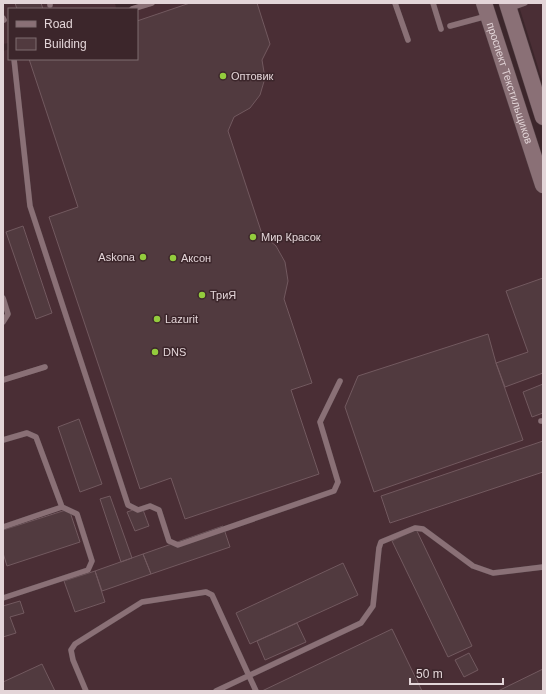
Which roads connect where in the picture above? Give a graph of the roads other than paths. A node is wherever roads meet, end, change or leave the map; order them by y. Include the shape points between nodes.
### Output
1 (152, 3) edge
2 (395, 3) edge
3 (433, 3) edge
4 (526, 3) edge
5 (508, 6) edge
6 (135, 8) edge
7 (486, 9) edge
8 (450, 26) dead end
9 (441, 29) dead end
10 (408, 40) dead end
11 (14, 60) edge
12 (543, 117) edge
13 (543, 185) edge
14 (3, 298) edge
15 (3, 322) edge
16 (46, 367) dead end
17 (3, 380) edge
18 (340, 381) dead end
19 (3, 440) edge
20 (62, 507) junction
21 (3, 527) edge
22 (543, 567) edge
23 (3, 598) edge
24 (250, 675) junction
25 (86, 691) edge
26 (216, 691) edge
27 (256, 691) edge

1 - 6 lane
2 - 10 lane
3 - 9 lane
4 - 5 lane
5 - 7 main road
5 - 12 main road, проспект Текстильщиков
7 - 8 lane
7 - 13 main road, проспект Текстильщиков
11 - 18 lane via 30,206 128,505 138,510 150,506 159,510 169,541 178,546 334,491 338,482 320,422
14 - 15 lane via 8,314
16 - 17 lane
19 - 20 lane via 27,433 36,436
20 - 21 lane
20 - 23 lane via 77,514 92,561 88,570
22 - 24 lane via 493,573 482,570 423,529 415,528 381,542 372,606 361,623
24 - 25 lane via 212,595 206,592 142,602 76,644 71,650 73,660
24 - 26 lane
24 - 27 lane

